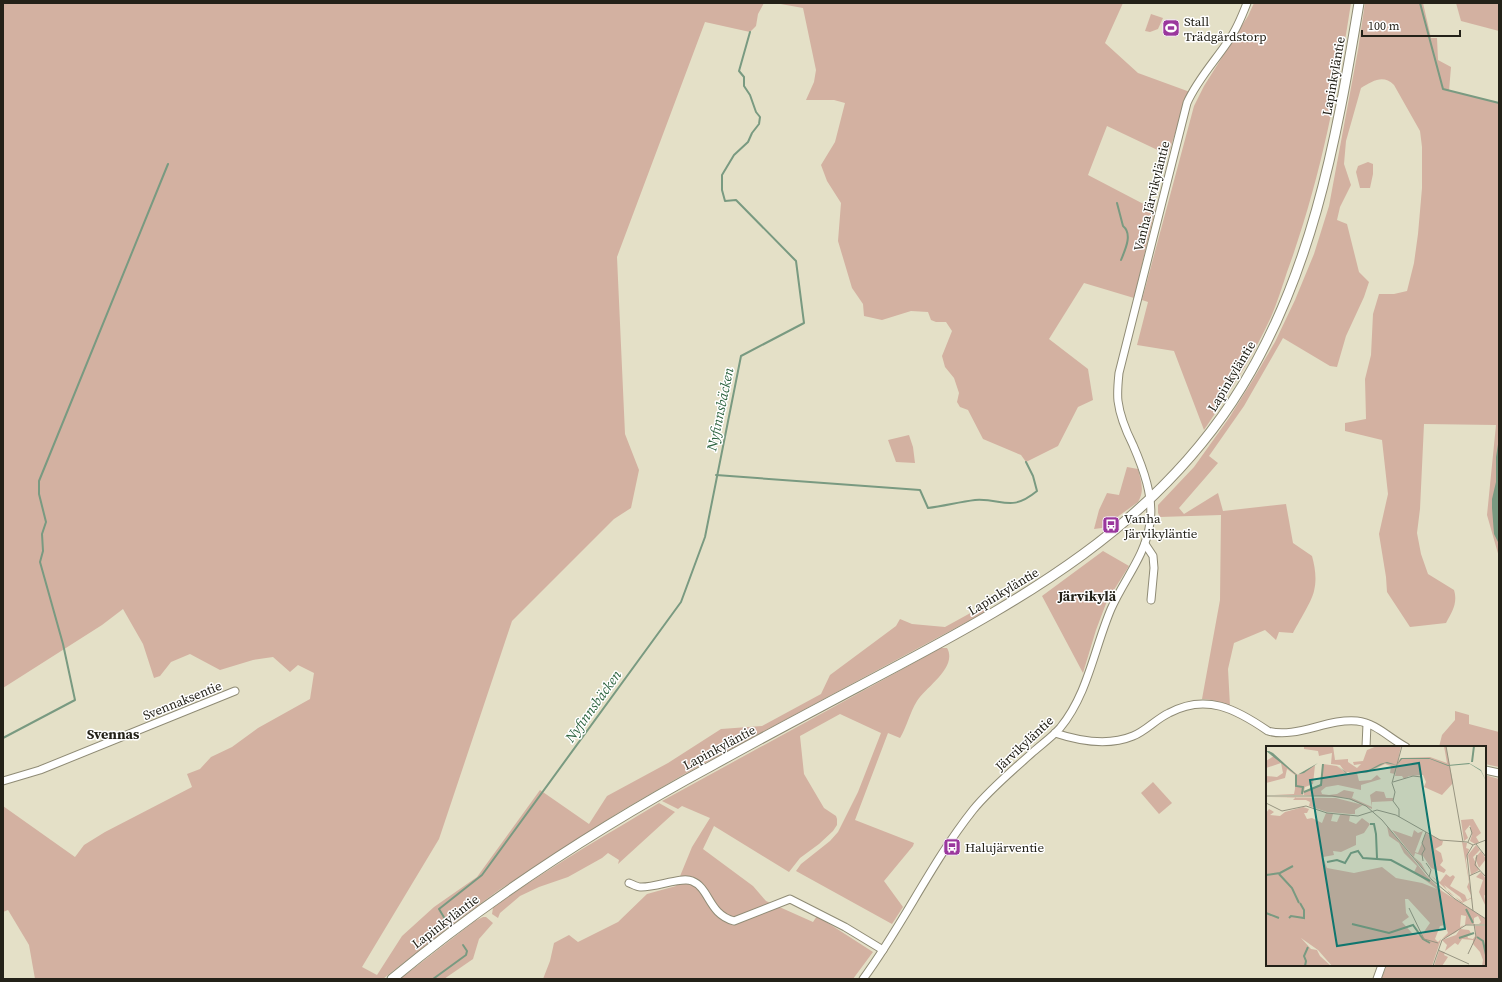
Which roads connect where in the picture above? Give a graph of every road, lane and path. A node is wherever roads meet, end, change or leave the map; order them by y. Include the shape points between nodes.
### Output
1 (1247, 3) edge
2 (1358, 3) edge
3 (1149, 501) junction
4 (1145, 544) junction
5 (1151, 600) dead end
6 (235, 691) dead end
7 (1367, 724) junction
8 (1055, 733) junction
9 (1366, 746) edge
10 (1405, 746) edge
11 (1486, 770) edge
12 (1499, 773) edge
13 (3, 781) edge
14 (629, 883) dead end
15 (883, 950) junction
16 (1382, 966) edge
17 (392, 979) edge
18 (863, 979) edge
19 (1377, 979) edge

1 - 3 street, Vanha Järvikyläntie via 1230,39 1187,103 1119,373 1118,402 1125,428 1145,478
2 - 3 main road, Lapinkyläntie via 1346,81 1328,167 1304,252 1288,297 1256,362 1233,401 1190,459
3 - 4 street, Järvikyläntie via 1150,521
3 - 17 main road, Lapinkyläntie via 1099,543 1001,609 712,765 617,820 492,902
4 - 5 street via 1153,556
4 - 8 street, Järvikyläntie via 1140,558 1112,607 1082,694 1072,712
6 - 13 street, Svennaksentie via 40,770
7 - 8 street via 1348,721 1274,733 1233,710 1200,703 1182,706 1133,736 1118,740 1079,740
7 - 9 street
7 - 10 street via 1382,730
8 - 15 street, Järvikyläntie via 973,810 930,872
11 - 12 street
14 - 15 street via 640,887 683,880 694,881 719,913 734,921 790,899
15 - 18 street, Järvikyläntie
16 - 19 street

